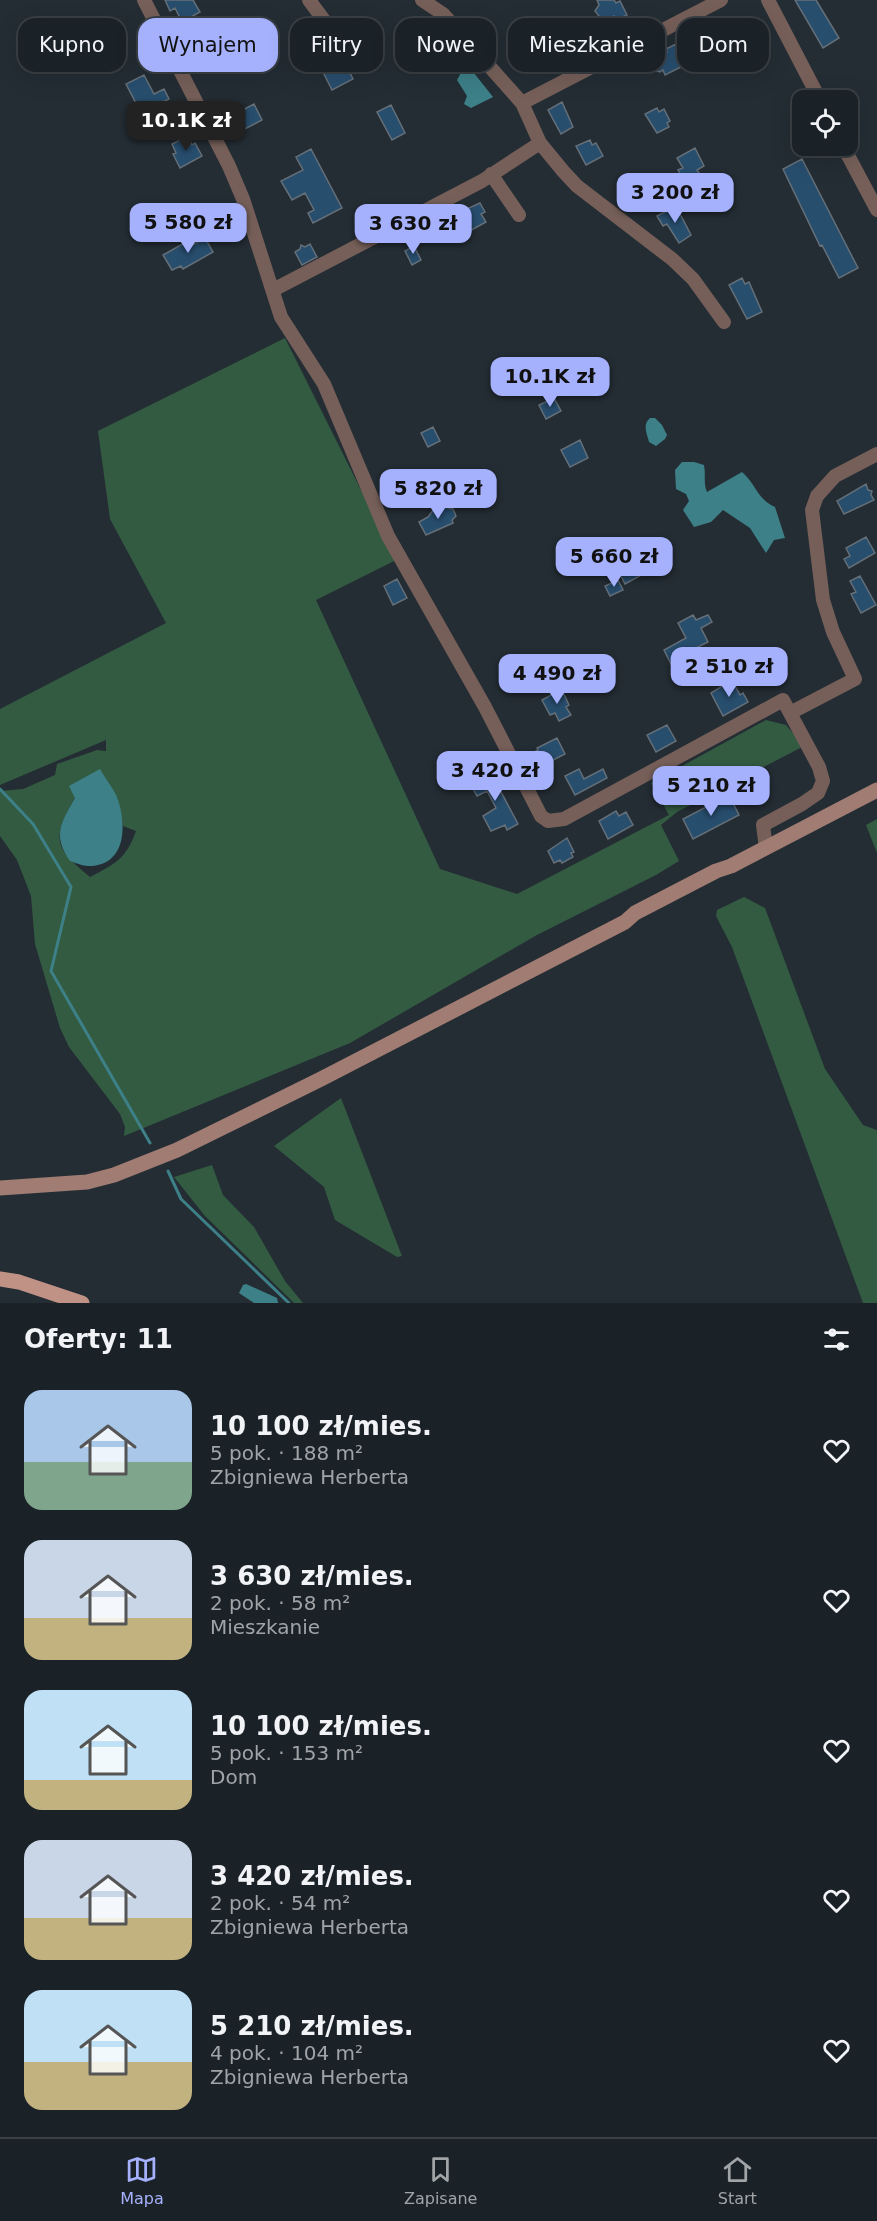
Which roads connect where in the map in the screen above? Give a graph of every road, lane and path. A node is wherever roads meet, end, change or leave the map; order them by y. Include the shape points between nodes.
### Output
1 (144, 0) edge
2 (309, 0) edge
3 (422, 0) edge
4 (721, 0) edge
5 (768, 0) edge
6 (322, 18) edge
7 (815, 90) edge
8 (522, 103) junction
9 (540, 143) junction
10 (848, 156) edge
11 (491, 174) junction
12 (877, 210) edge
13 (519, 215) dead end
14 (273, 290) junction
15 (724, 322) dead end
16 (877, 454) edge
17 (787, 706) junction
18 (877, 790) edge
19 (766, 848) junction
20 (0, 1188) edge
21 (0, 1280) edge
22 (82, 1303) edge

1 - 14 street via 229,166
2 - 6 street
3 - 8 street via 443,14
4 - 8 street
5 - 7 street
8 - 9 street
9 - 11 street
9 - 15 street via 577,186 652,242 693,279
10 - 12 street
11 - 13 street
11 - 14 street
14 - 17 street via 281,316 338,413 388,536 485,707 541,816 548,821 564,819
16 - 17 street via 835,476 817,496 812,510 823,600 855,679
17 - 19 street via 823,781 818,793 763,825
18 - 19 main road
19 - 20 main road via 177,1150 87,1182
21 - 22 main road via 20,1282

